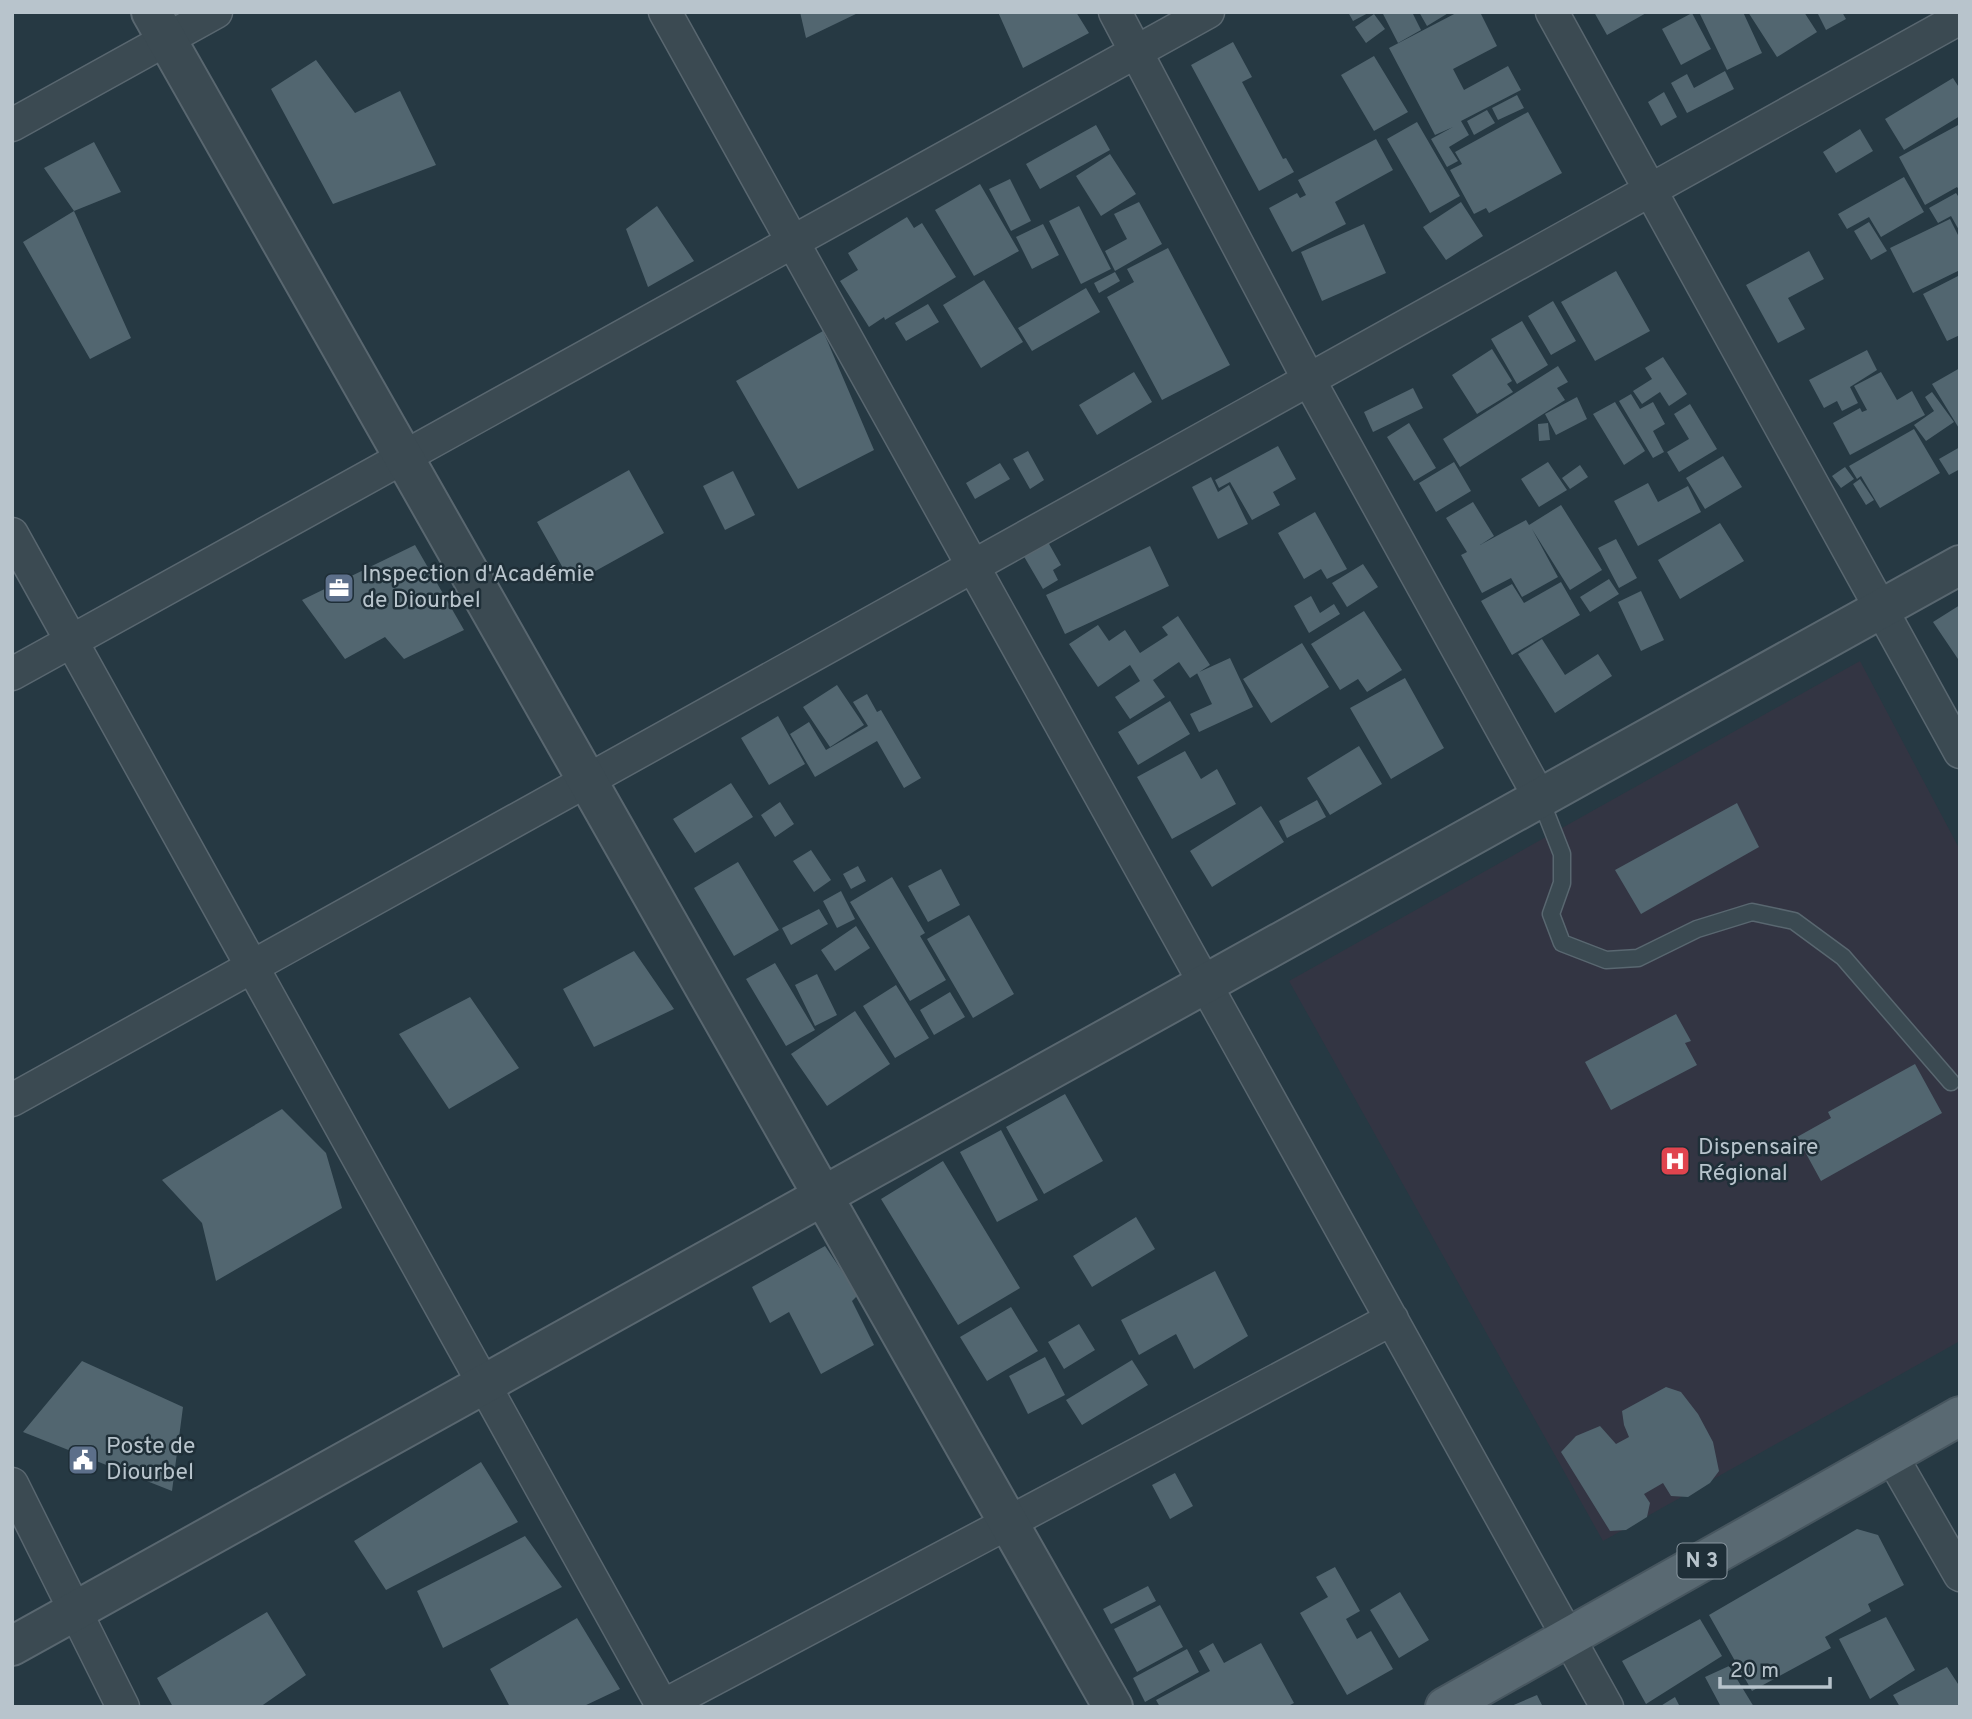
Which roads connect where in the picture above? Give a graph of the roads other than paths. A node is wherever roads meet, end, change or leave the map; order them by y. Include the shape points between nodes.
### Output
1 (216, 12) edge
2 (665, 12) edge
3 (1115, 12) edge
4 (1208, 12) edge
5 (1552, 12) edge
6 (1960, 19) edge
7 (159, 26) edge
8 (1137, 52) junction
9 (12, 125) edge
10 (1650, 191) junction
11 (793, 242) junction
12 (1309, 380) junction
13 (404, 457) junction
14 (12, 534) edge
15 (1960, 565) edge
16 (973, 566) junction
17 (1881, 608) junction
18 (72, 641) junction
19 (12, 674) edge
20 (1960, 752) edge
21 (587, 781) junction
22 (1540, 798) junction
23 (253, 966) junction
24 (1205, 984) junction
25 (1951, 1082) dead end
26 (12, 1100) edge
27 (823, 1196) junction
28 (1392, 1319) junction
29 (484, 1384) junction
30 (1960, 1416) edge
31 (1891, 1455) junction
32 (12, 1484) edge
33 (1008, 1523) junction
34 (1960, 1575) edge
35 (74, 1612) junction
36 (1569, 1637) junction
37 (12, 1646) edge
38 (662, 1706) edge
39 (123, 1707) edge
40 (1112, 1707) edge
41 (1445, 1707) edge
42 (1607, 1707) edge

1 - 7 street
2 - 11 street
3 - 8 street
4 - 8 street
5 - 10 street
6 - 10 street
7 - 9 street
7 - 13 street
8 - 11 street
8 - 12 street
10 - 12 street
10 - 17 street
11 - 13 street
11 - 16 street
12 - 16 street
12 - 22 street
13 - 18 street
13 - 21 street
14 - 18 street
15 - 17 street
16 - 21 street
16 - 24 street
17 - 20 street
17 - 22 street
18 - 19 street
18 - 23 street
21 - 23 street
21 - 27 street
22 - 24 street
22 - 25 lane via 1562,854 1562,883 1551,915 1562,943 1606,960 1638,958 1697,929 1752,912 1794,921 1843,957
23 - 26 street
23 - 29 street
24 - 27 street
24 - 28 street
27 - 29 street
27 - 33 street
28 - 33 street
28 - 36 street
29 - 35 street
29 - 38 street
30 - 31 main road, N 3
31 - 34 street
31 - 36 main road, N 3
32 - 35 street
33 - 38 street
33 - 40 street
35 - 37 street
35 - 39 street
36 - 41 main road, N 3
36 - 42 street

